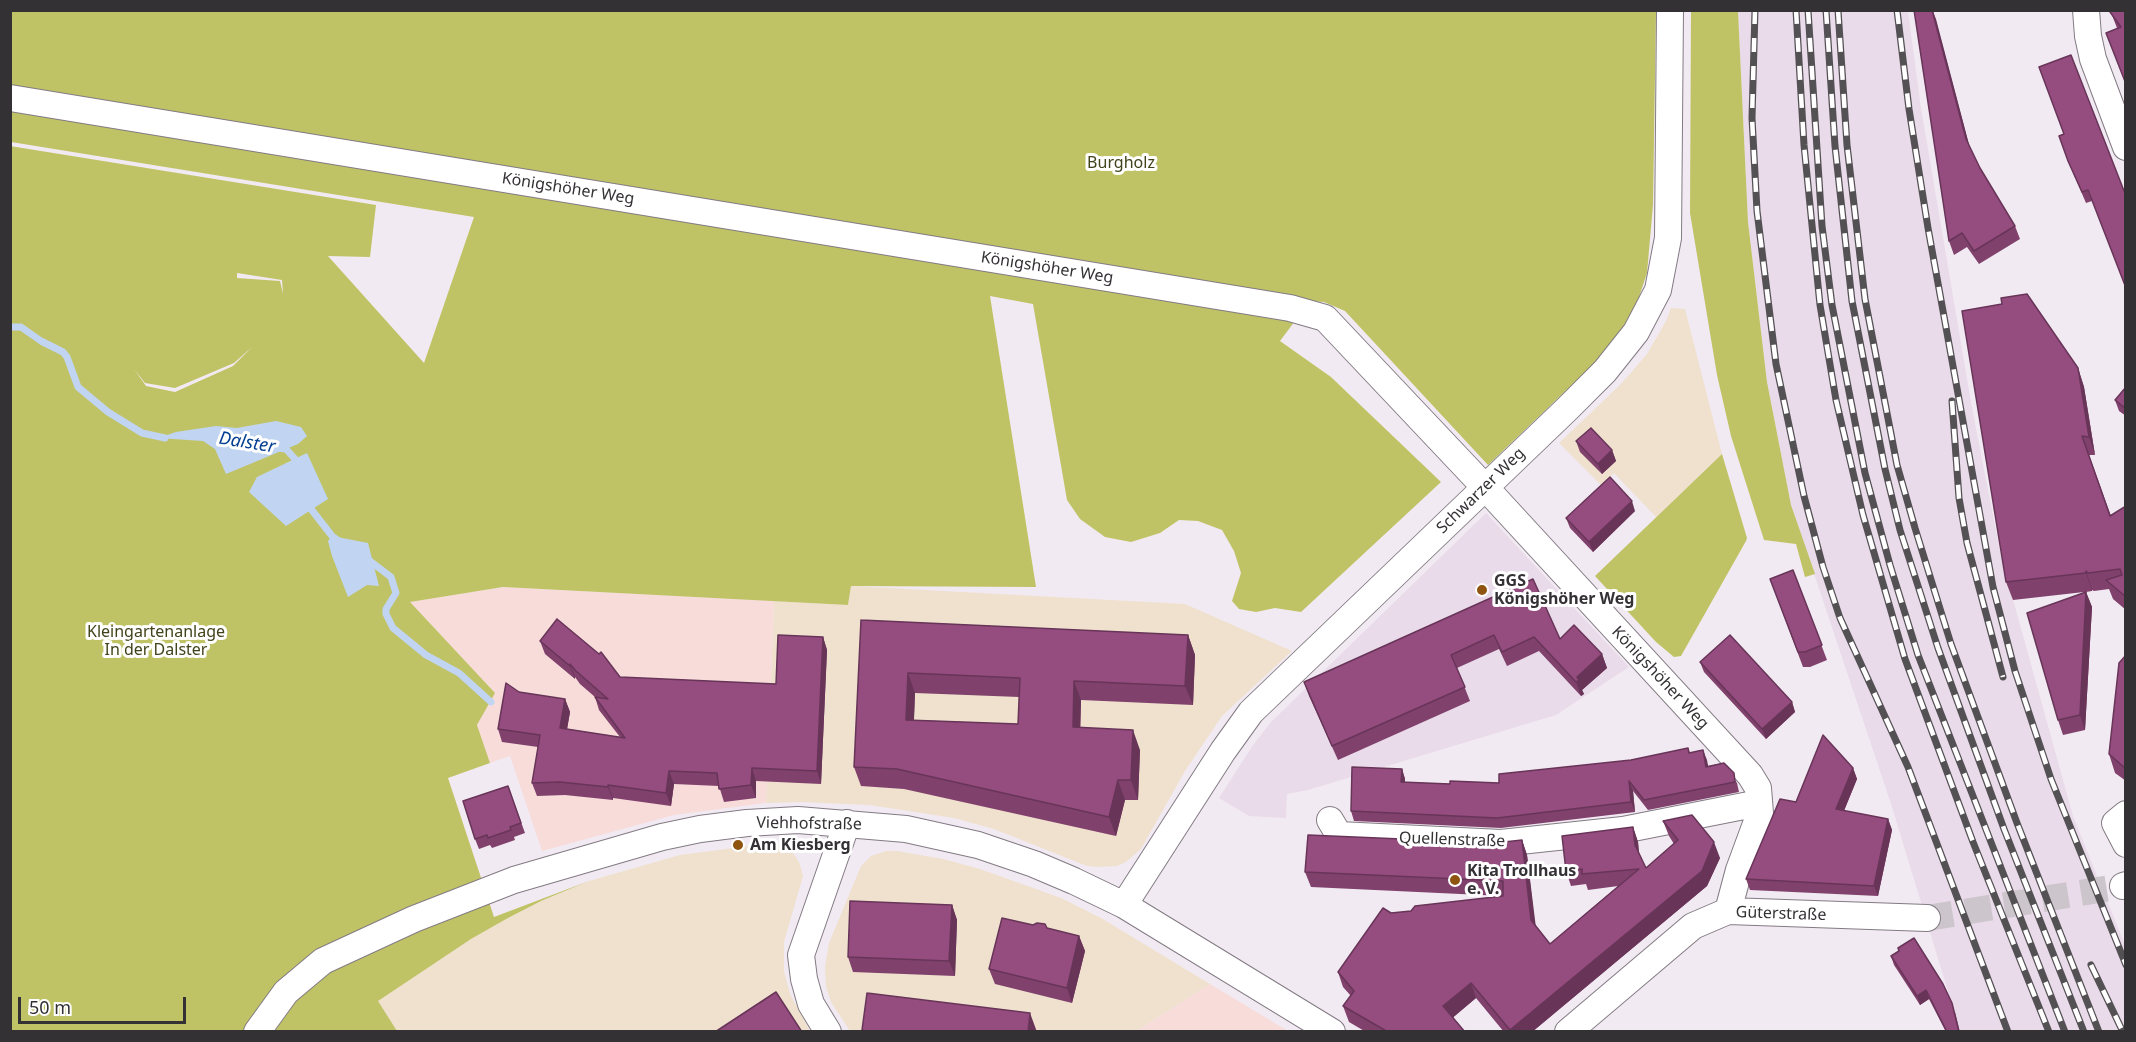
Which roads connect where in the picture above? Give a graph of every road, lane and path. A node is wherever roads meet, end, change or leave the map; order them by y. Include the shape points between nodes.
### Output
1 (1670, 10) edge
2 (2086, 10) edge
3 (10, 98) edge
4 (2126, 147) edge
5 (1485, 488) junction
6 (1759, 803) junction
7 (1330, 820) dead end
8 (847, 823) junction
9 (1124, 905) junction
10 (1728, 911) junction
11 (1927, 918) tunnel mouth
12 (257, 1032) edge
13 (828, 1032) edge
14 (1332, 1032) edge
15 (1568, 1032) edge

1 - 5 street, Schwarzer Weg via 1668,238 1658,290 1636,332 1605,371
2 - 4 street via 2092,59
3 - 5 street, Königshöher Weg via 1309,312 1325,318
5 - 6 street, Königshöher Weg via 1750,776 1758,788
5 - 9 street, Schwarzer Weg via 1251,712
6 - 7 street, Quellenstraße via 1623,830 1501,843 1339,835
6 - 10 street via 1760,813
8 - 9 street, Viehhofstraße via 906,829 978,845 1074,881
8 - 12 street, Viehhofstraße via 798,820 700,829 514,880 414,919 323,961 286,992
8 - 13 street via 801,955 811,1004
9 - 14 street, Viehhofstraße
10 - 11 street, Güterstraße
10 - 15 street, Güterstraße via 1693,926

